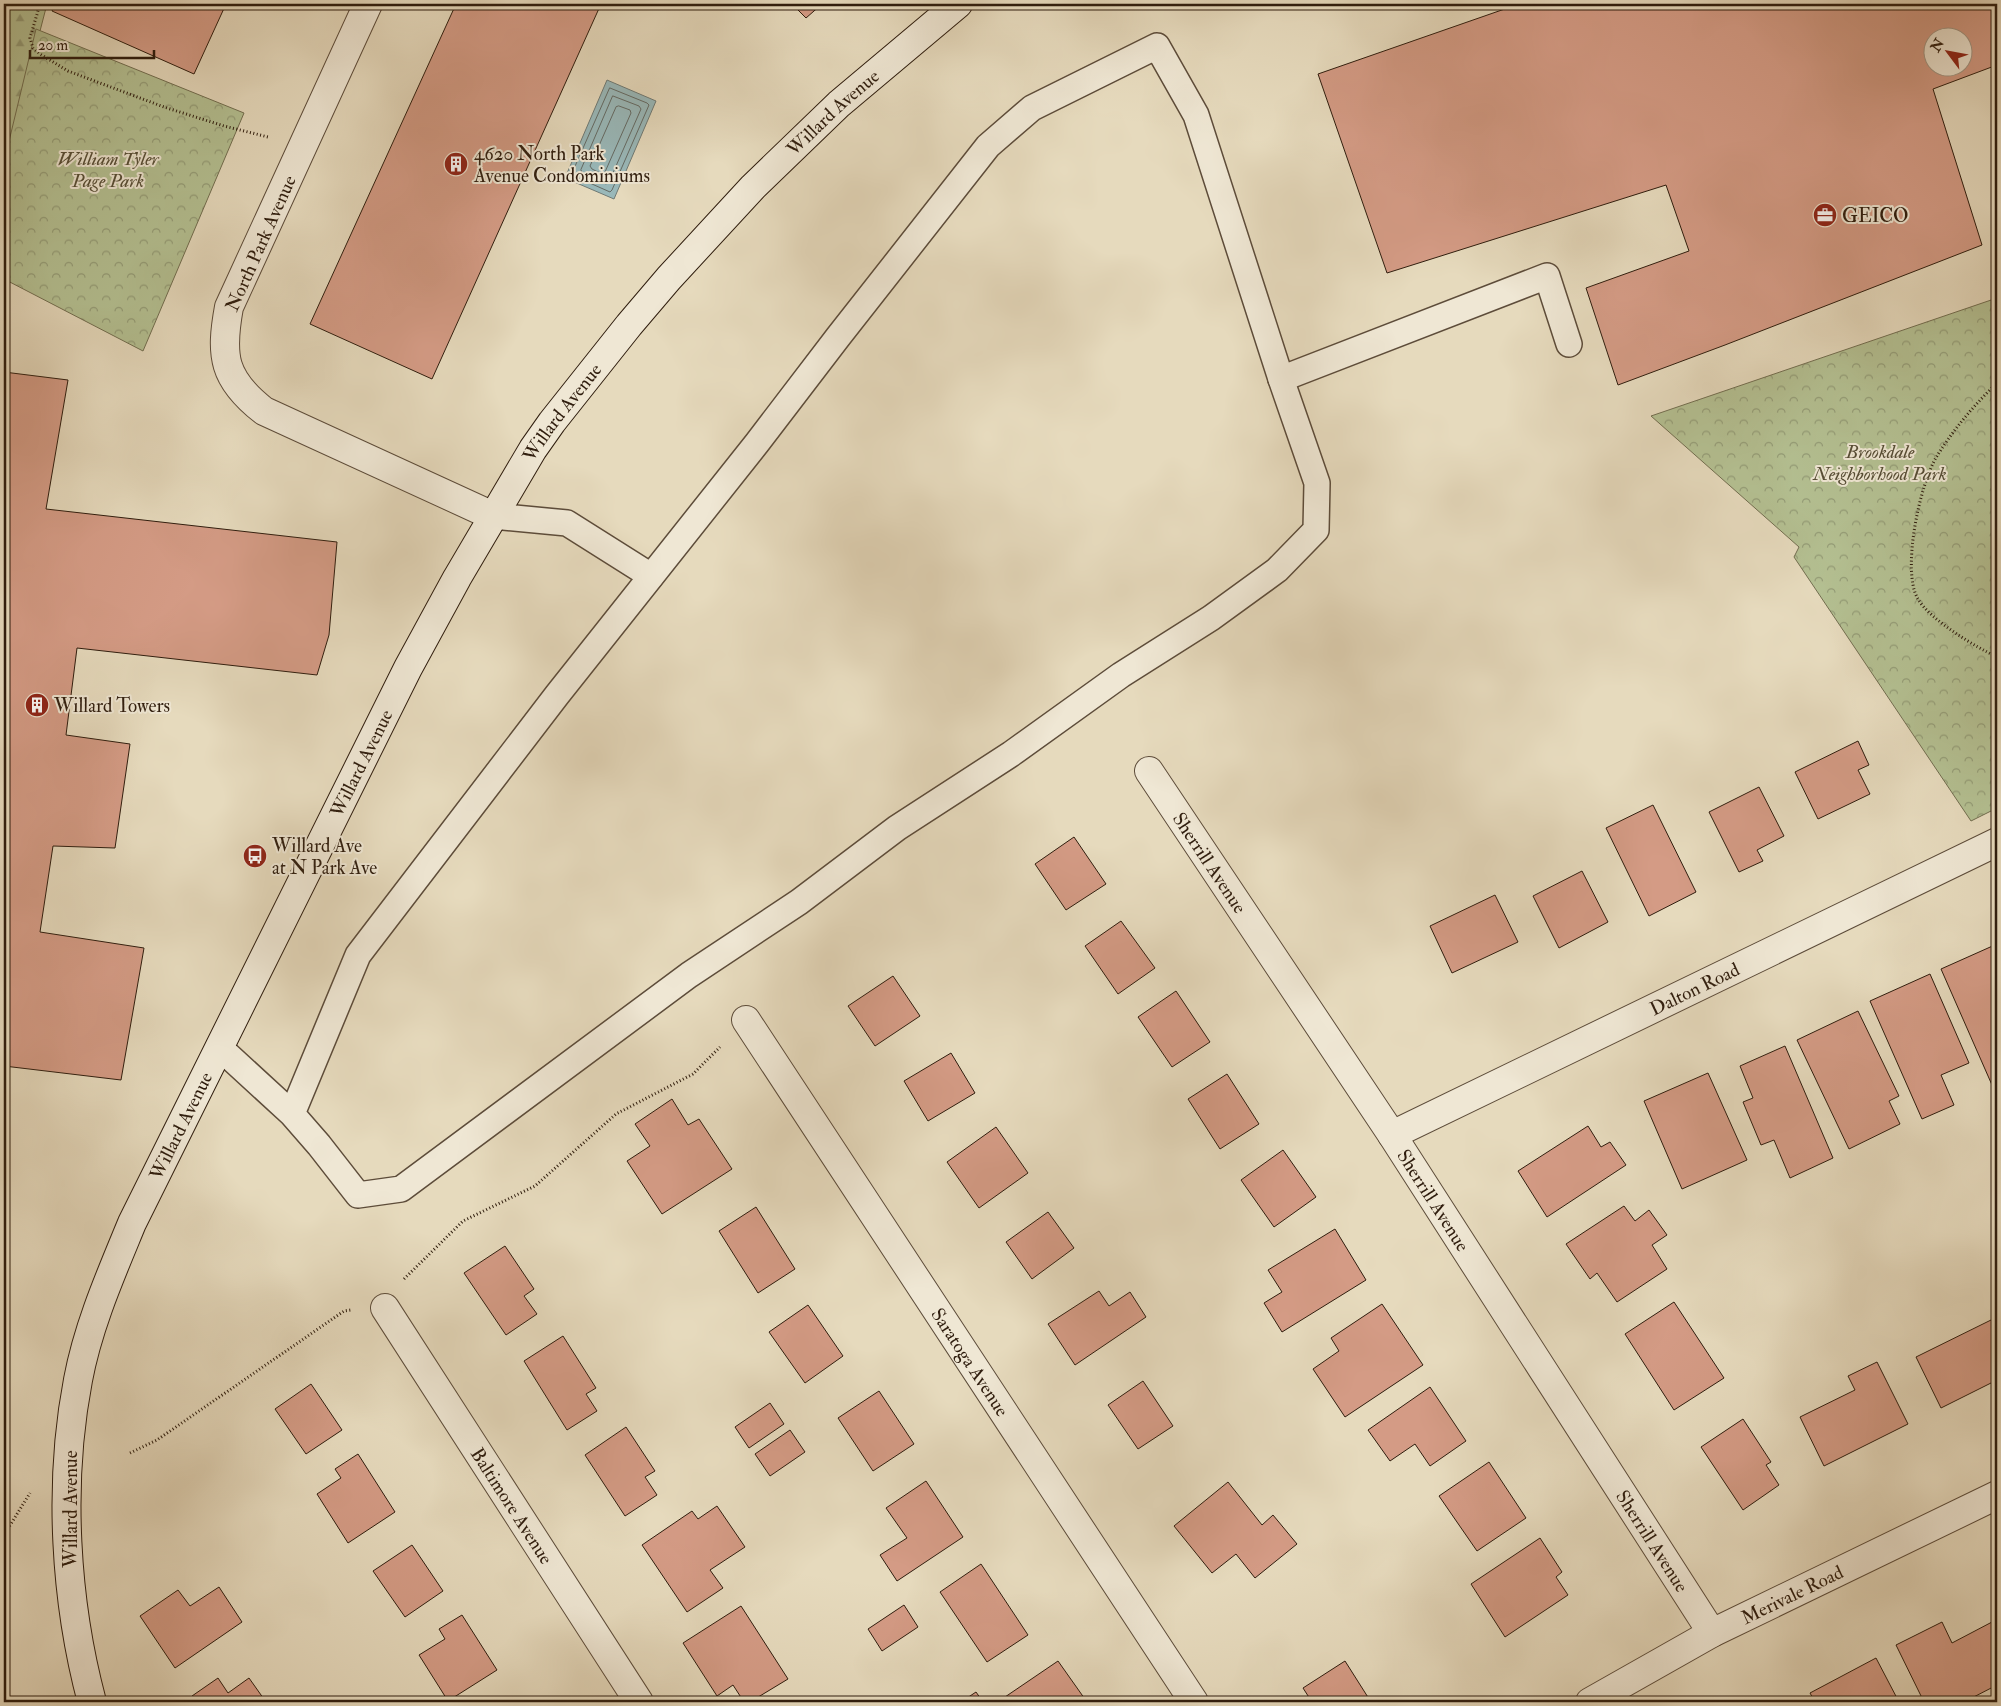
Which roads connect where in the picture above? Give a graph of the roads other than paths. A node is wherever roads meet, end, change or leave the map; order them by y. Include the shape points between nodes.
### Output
1 (368, 4) edge
2 (958, 4) edge
3 (1569, 344) dead end
4 (1281, 379) junction
5 (494, 516) junction
6 (651, 576) junction
7 (1149, 771) dead end
8 (1997, 842) edge
9 (746, 1020) road end
10 (220, 1047) junction
11 (292, 1114) junction
12 (1392, 1134) junction
13 (385, 1308) road end
14 (1997, 1495) edge
15 (1712, 1633) junction
16 (92, 1702) edge
17 (638, 1702) edge
18 (1194, 1702) edge
19 (1590, 1702) edge

1 - 5 street, North Park Avenue via 228,307 223,337 226,360 233,379 246,397 264,411
2 - 5 street, Willard Avenue via 808,134 753,187 669,278 552,422
3 - 4 lane via 1546,276
4 - 6 lane via 1196,116 1157,46 1032,108 988,146
4 - 11 lane via 1317,483 1316,530 1277,570 1211,618 1120,675 1011,754 897,828 799,902 688,975 401,1189 358,1195
5 - 6 lane via 567,523
5 - 10 street, Willard Avenue via 408,668
6 - 11 lane via 358,955
7 - 12 street, Sherrill Avenue
8 - 12 street, Dalton Road
9 - 18 street, Saratoga Avenue
10 - 11 lane
10 - 16 street, Willard Avenue via 132,1223 99,1306 78,1380 68,1464 69,1552 78,1642
12 - 15 street, Sherrill Avenue
13 - 17 street, Baltimore Avenue
14 - 15 street, Merivale Road
15 - 19 street, Merivale Road

